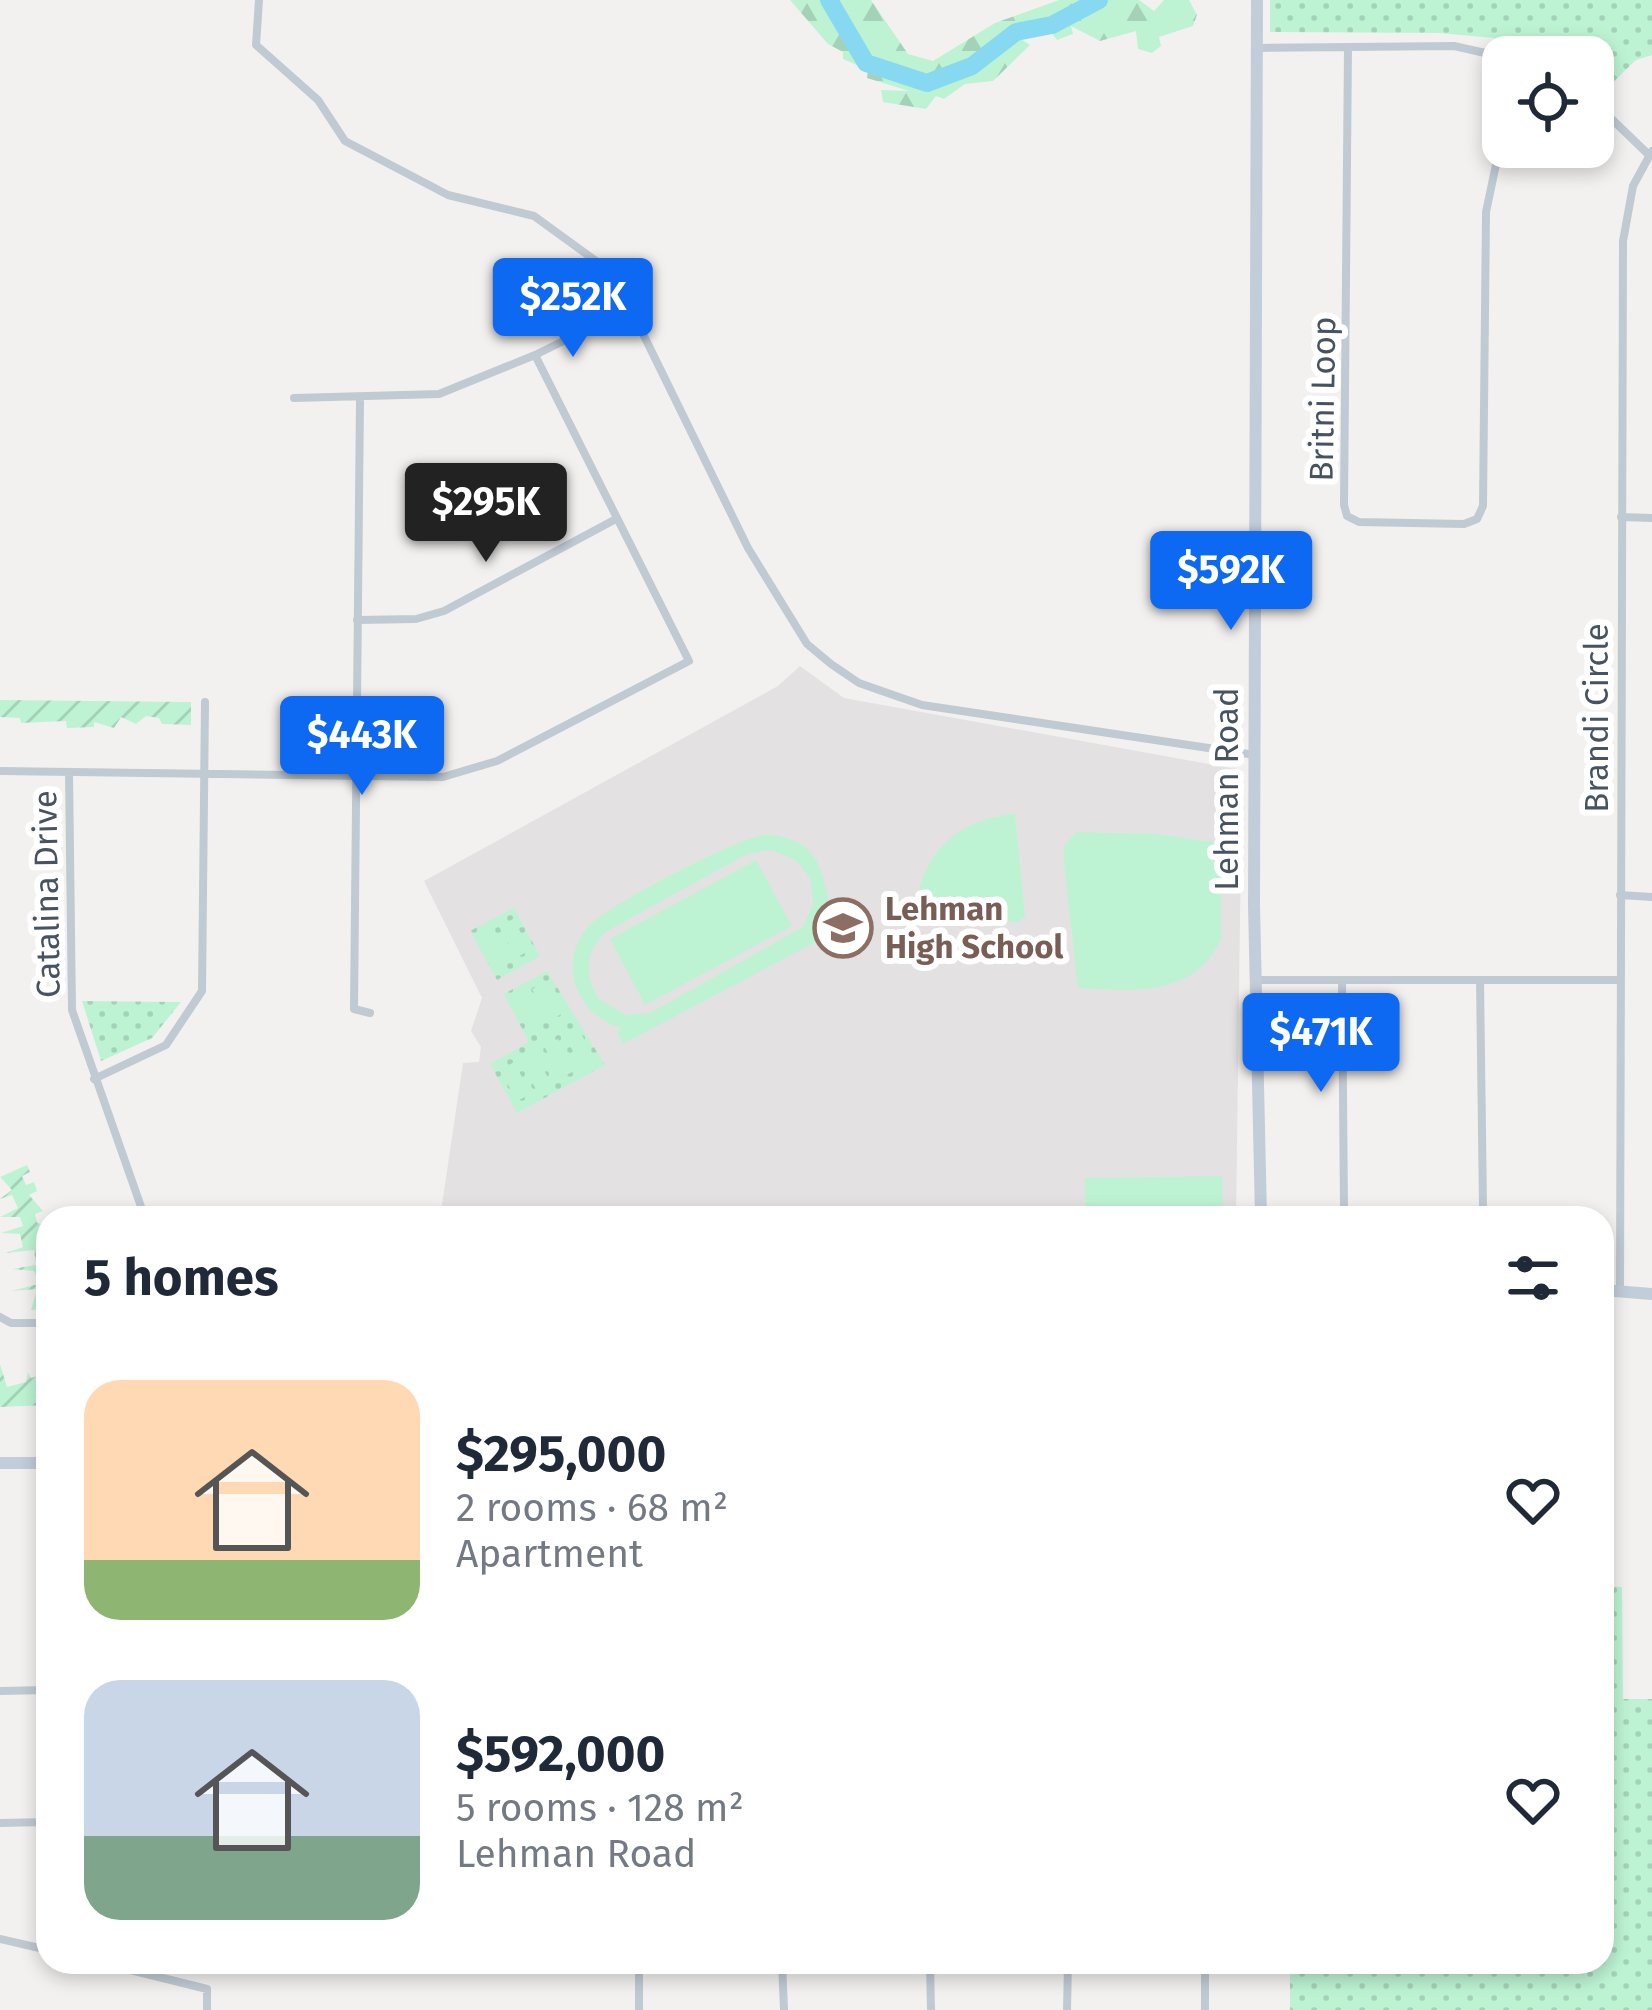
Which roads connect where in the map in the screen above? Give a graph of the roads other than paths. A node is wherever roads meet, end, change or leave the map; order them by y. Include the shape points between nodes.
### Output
1 (259, 0) edge
2 (1257, 0) edge
3 (1348, 47) junction
4 (1256, 48) junction
5 (1482, 52) edge
6 (1614, 120) edge
7 (1650, 153) edge
8 (1495, 168) edge
9 (592, 327) dead end
10 (535, 355) junction
11 (294, 398) dead end
12 (360, 399) junction
13 (1621, 517) junction
14 (1652, 518) edge
15 (616, 519) junction
16 (357, 620) junction
17 (205, 703) dead end
18 (1255, 754) junction
19 (0, 771) edge
20 (69, 773) junction
21 (207, 773) junction
22 (355, 776) junction
23 (1621, 895) junction
24 (1652, 897) edge
25 (1256, 980) junction
26 (1480, 980) junction
27 (1620, 980) junction
28 (1342, 981) junction
29 (370, 1013) dead end
30 (94, 1079) junction
31 (141, 1206) edge
32 (1261, 1206) edge
33 (1344, 1206) edge
34 (1483, 1206) edge
35 (1614, 1290) edge
36 (1620, 1290) junction
37 (1652, 1294) edge
38 (0, 1317) edge
39 (36, 1323) edge
40 (0, 1463) edge
41 (36, 1463) edge
42 (36, 1690) edge
43 (0, 1691) edge
44 (36, 1822) edge
45 (0, 1823) edge
46 (0, 1939) edge
47 (36, 1947) edge
48 (146, 1974) edge
49 (639, 1974) edge
50 (782, 1974) edge
51 (930, 1974) edge
52 (1068, 1974) edge
53 (1205, 1974) edge
54 (207, 2010) edge
55 (639, 2010) edge
56 (784, 2010) edge
57 (931, 2010) edge
58 (1067, 2010) edge
59 (1205, 2010) edge

1 - 18 street via 256,45 318,100 345,141 448,195 535,216 623,293 748,548 808,644 832,664 922,705
2 - 4 street, Lehman Road
3 - 4 street
3 - 5 street
3 - 8 street, Britni Loop via 1344,505 1359,522 1465,524 1483,506 1486,212
4 - 18 street, Lehman Road
6 - 7 street
7 - 13 street, Brandi Circle via 1633,186 1623,241
9 - 10 street
10 - 12 street via 439,394
10 - 15 street
11 - 12 street
12 - 16 street
13 - 14 street
13 - 23 street, Brandi Circle
15 - 16 street via 444,611
15 - 22 street via 689,661 472,771
16 - 22 street
17 - 21 street
18 - 25 street, Lehman Road
19 - 20 street
20 - 21 street
20 - 30 street, Catalina Drive via 70,992
21 - 22 street
21 - 30 street via 202,991 166,1045
22 - 29 street via 354,1009
23 - 24 street
23 - 27 street, Brandi Circle
25 - 28 street
25 - 32 street, Lehman Road
26 - 27 street
26 - 28 street
26 - 34 street
27 - 36 street, Brandi Circle
28 - 33 street
30 - 31 street, Catalina Drive
35 - 36 street
36 - 37 street
38 - 39 street
40 - 41 street
42 - 43 street
44 - 45 street
46 - 47 street
48 - 54 street via 207,1989
49 - 55 street
50 - 56 street
51 - 57 street
52 - 58 street
53 - 59 street

